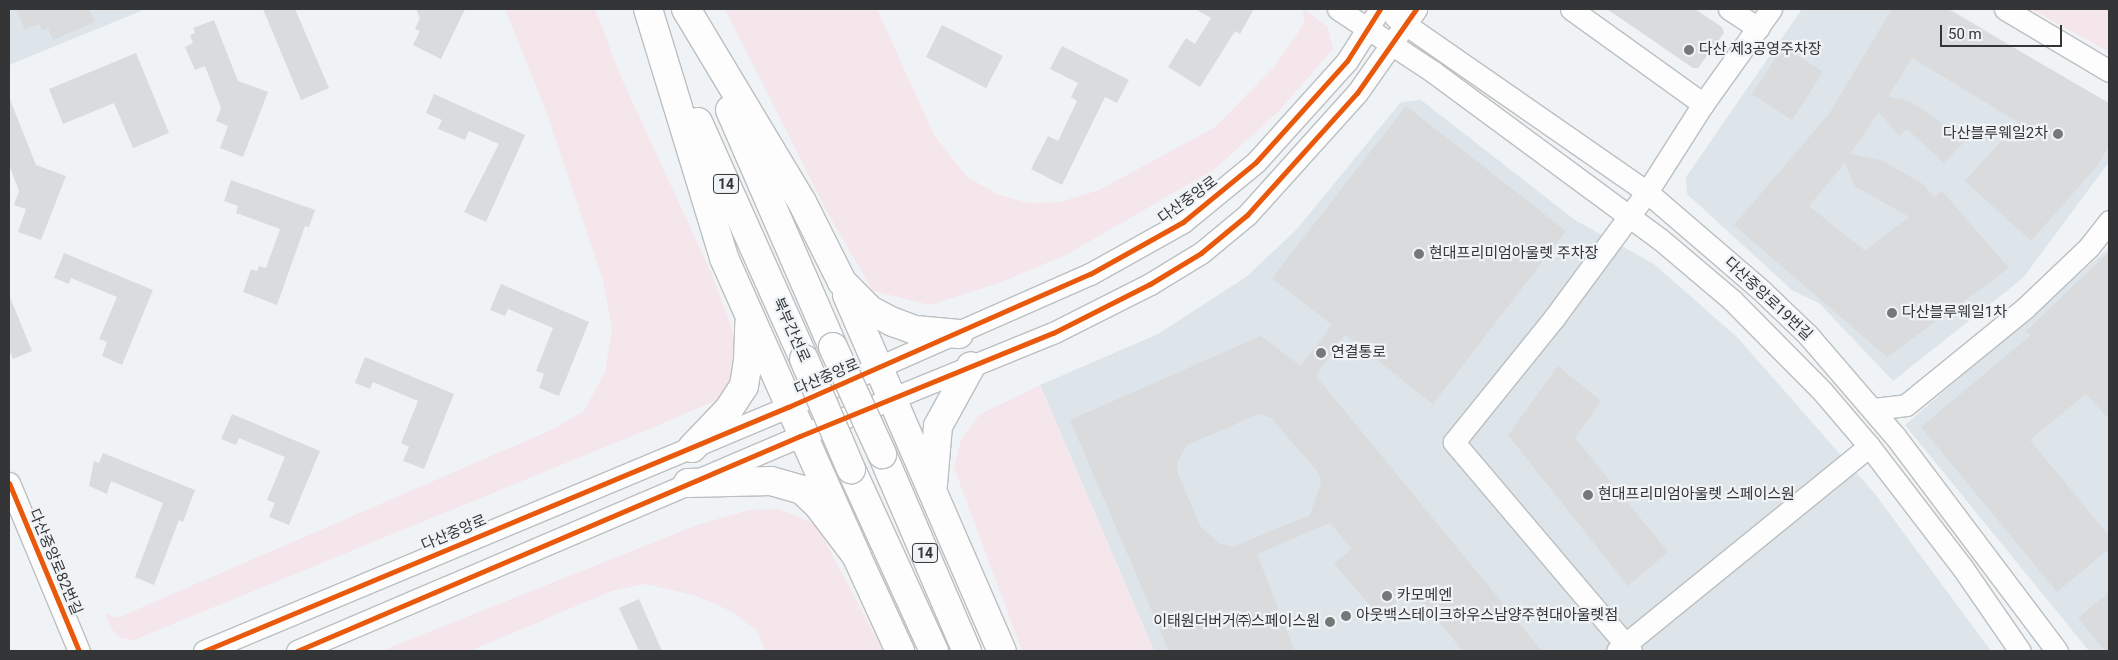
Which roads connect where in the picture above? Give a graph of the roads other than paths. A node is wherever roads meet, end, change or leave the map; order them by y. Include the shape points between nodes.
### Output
1 (648, 9) edge
2 (686, 9) edge
3 (1338, 9) edge
4 (1380, 9) edge
5 (1384, 9) edge
6 (1572, 9) edge
7 (1729, 9) edge
8 (1771, 9) edge
9 (2005, 9) edge
10 (1411, 17) edge
11 (1368, 28) junction
12 (1758, 28) junction
13 (1392, 44) junction
14 (2109, 71) edge
15 (1703, 104) junction
16 (1647, 192) junction
17 (1629, 217) junction
18 (2109, 221) edge
19 (842, 282) junction
20 (749, 316) junction
21 (959, 334) junction
22 (971, 366) junction
23 (881, 368) junction
24 (893, 397) junction
25 (1906, 405) junction
26 (788, 407) junction
27 (1874, 410) junction
28 (800, 436) junction
29 (1895, 436) junction
30 (1869, 446) junction
31 (692, 448) junction
32 (9, 483) edge
33 (688, 483) junction
34 (932, 490) junction
35 (856, 555) junction
36 (1624, 649) edge
37 (79, 651) edge
38 (204, 651) edge
39 (297, 651) edge
40 (900, 651) edge
41 (934, 651) edge
42 (967, 651) edge
43 (1002, 651) edge
44 (2020, 651) edge
45 (2057, 651) edge

1 - 20 highway via 724,258
1 - 41 highway, 북부간선로 / 14, bridge
2 - 19 highway via 802,202
2 - 42 highway, 14, bridge
3 - 11 street, 다산중앙로19번길
4 - 11 street, 다산중앙로
5 - 10 street, 다산중앙로19번길
6 - 15 street
7 - 12 street
8 - 12 street
9 - 14 street
10 - 13 street
10 - 16 street, 다산중앙로19번길
11 - 13 street, 다산중앙로19번길
11 - 21 street, 다산중앙로 via 1348,61 1275,143 1183,222 1090,274
12 - 15 street
13 - 17 street, 다산중앙로19번길
13 - 22 street via 1357,93 1314,142 1247,215 1201,253 1101,310
15 - 16 street
16 - 17 street
16 - 27 street, 다산중앙로19번길 via 1781,309
17 - 30 street, 다산중앙로19번길 via 1696,267 1732,300 1824,392
17 - 36 street via 1554,318 1454,442
18 - 25 street via 2089,248 2026,307
19 - 21 highway via 870,310 893,322 915,330
19 - 23 highway
20 - 26 highway
20 - 31 highway via 744,386 729,409
21 - 23 street, 다산중앙로
22 - 24 street
22 - 34 highway via 938,426
23 - 24 highway
23 - 26 street, 다산중앙로
24 - 28 street
24 - 34 highway
25 - 27 street
25 - 29 street
26 - 28 highway
26 - 31 street, 다산중앙로
27 - 29 street, 다산중앙로19번길
28 - 33 street
28 - 35 highway
29 - 45 street, 다산중앙로19번길
30 - 36 street
30 - 44 street, 다산중앙로19번길 via 1962,567
31 - 38 street, 다산중앙로
32 - 37 street, 다산중앙로82번길
33 - 35 highway via 770,480 802,490 818,505
33 - 39 street
34 - 43 highway
35 - 40 highway

